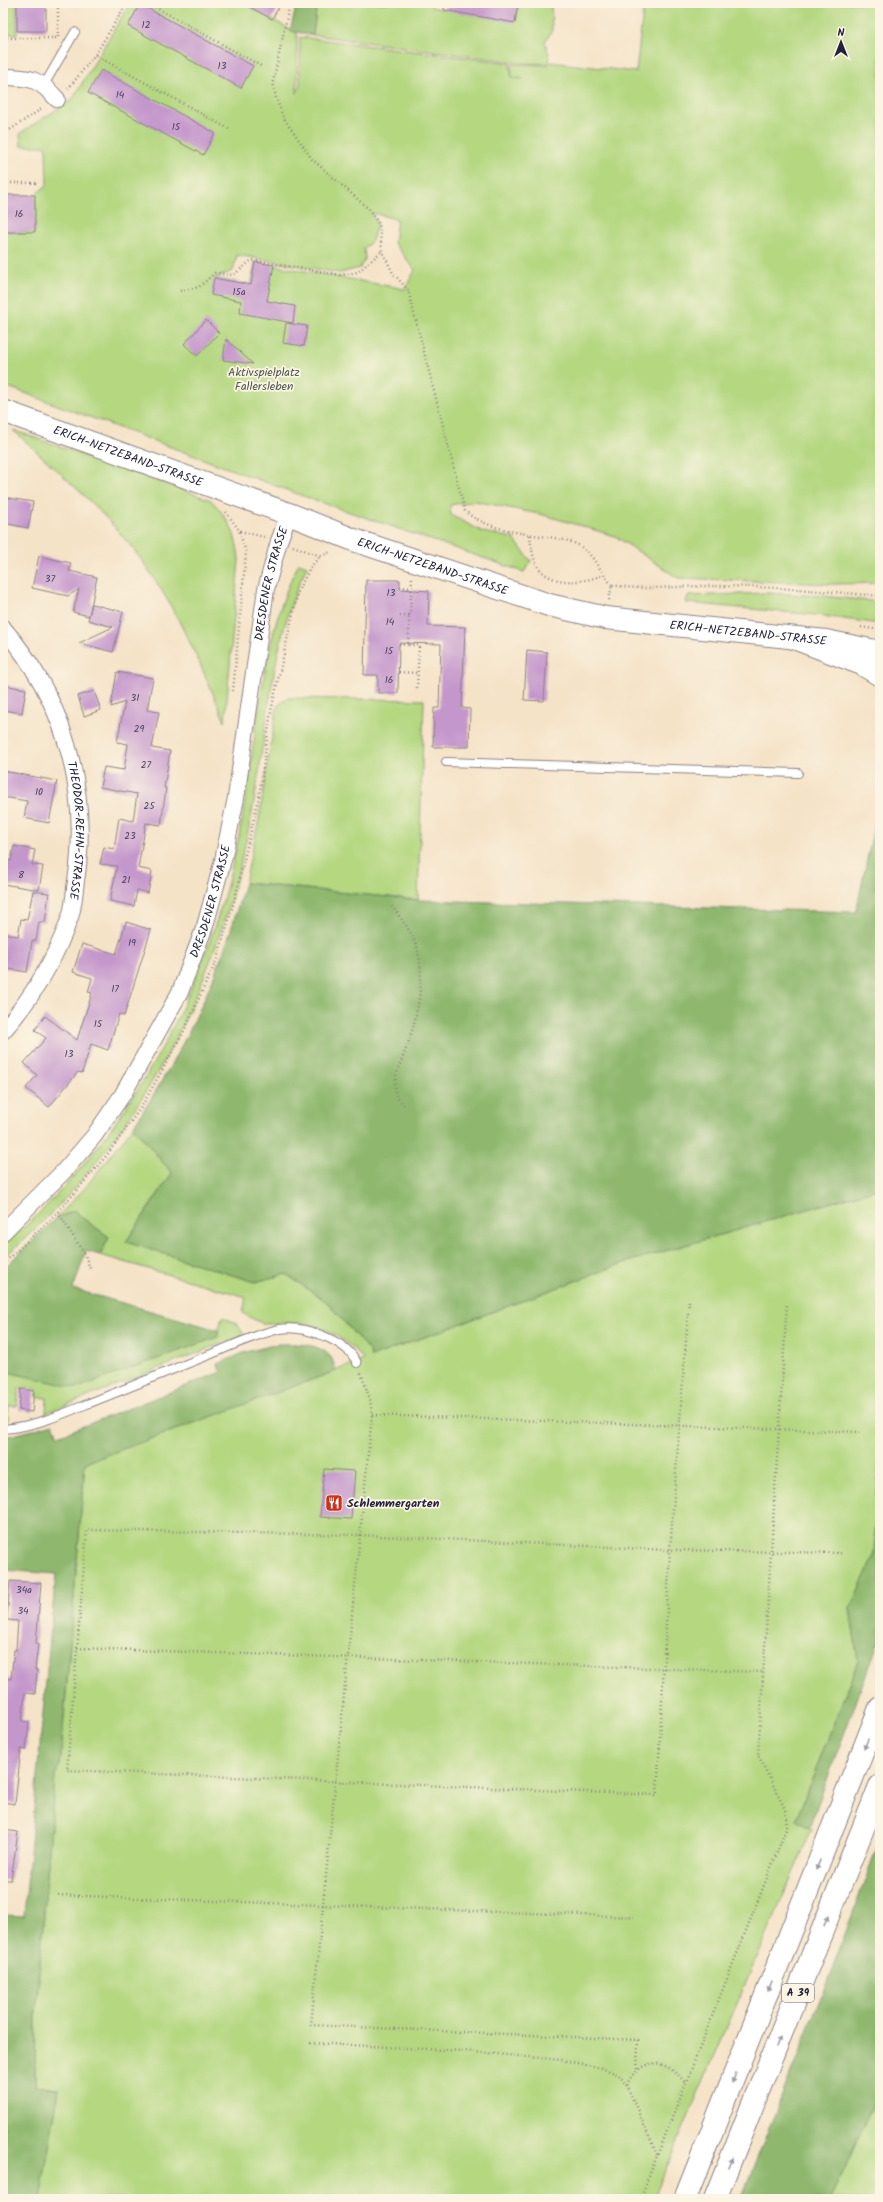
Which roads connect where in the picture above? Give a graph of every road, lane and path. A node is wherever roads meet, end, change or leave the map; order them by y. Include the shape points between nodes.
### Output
1 (58, 3) edge
2 (148, 3) edge
3 (290, 3) edge
4 (75, 32) dead end
5 (3, 38) edge
6 (95, 55) dead end
7 (261, 66) dead end
8 (3, 77) edge
9 (44, 85) junction
10 (57, 99) dead end
11 (229, 129) dead end
12 (3, 183) edge
13 (37, 183) dead end
14 (382, 251) junction
15 (180, 291) dead end
16 (3, 411) edge
17 (223, 490) junction
18 (289, 514) junction
19 (530, 534) junction
20 (420, 561) junction
21 (603, 575) junction
22 (612, 585) junction
23 (400, 588) dead end
24 (410, 588) junction
25 (880, 596) edge
26 (602, 600) dead end
27 (609, 602) junction
28 (616, 603) dead end
29 (400, 616) dead end
30 (410, 616) junction
31 (853, 626) dead end
32 (3, 628) edge
33 (880, 630) edge
34 (794, 638) junction
35 (399, 644) dead end
36 (408, 645) junction
37 (880, 652) edge
38 (399, 672) dead end
39 (418, 673) junction
40 (880, 675) edge
41 (417, 688) dead end
42 (233, 694) dead end
43 (446, 762) dead end
44 (798, 774) dead end
45 (392, 906) dead end
46 (3, 1031) edge
47 (406, 1107) dead end
48 (58, 1212) dead end
49 (3, 1232) edge
50 (91, 1270) dead end
51 (689, 1301) dead end
52 (787, 1303) dead end
53 (357, 1363) joint
54 (372, 1415) junction
55 (681, 1426) junction
56 (779, 1428) junction
57 (3, 1429) edge
58 (860, 1432) dead end
59 (360, 1535) junction
60 (670, 1550) junction
61 (770, 1551) junction
62 (843, 1553) dead end
63 (77, 1648) junction
64 (348, 1658) junction
65 (665, 1669) junction
66 (762, 1672) junction
67 (880, 1708) edge
68 (335, 1781) junction
69 (880, 1786) edge
70 (58, 1895) dead end
71 (323, 1905) junction
72 (634, 1917) dead end
73 (310, 2042) dead end
74 (637, 2070) junction
75 (686, 2082) junction
76 (627, 2086) junction
77 (657, 2155) junction
78 (640, 2199) edge
79 (685, 2199) edge
80 (715, 2199) edge

1 - 5 path via 58,38
2 - 7 path
3 - 14 path via 273,82 283,117 312,159 370,210 379,224
4 - 9 lane
6 - 11 path
8 - 9 street via 26,77
9 - 10 street
12 - 13 path
14 - 15 path via 358,272 340,274 252,260 233,275 215,273 199,287
14 - 19 path via 393,273 408,290 465,511 485,523
16 - 17 main road, ERICH-NETZEBAND-STRASSE
17 - 18 main road, ERICH-NETZEBAND-STRASSE
17 - 42 path via 220,504 239,530 246,552
18 - 20 main road, ERICH-NETZEBAND-STRASSE via 354,540
18 - 49 street, DRESDENER STRASSE via 266,589 236,798 223,860 205,926 180,992 123,1094 94,1136 64,1171
19 - 21 path via 574,543 585,550
19 - 21 path via 534,558 546,575 582,581
20 - 24 path
20 - 34 main road, ERICH-NETZEBAND-STRASSE via 492,588 606,618
21 - 22 path
22 - 25 path via 636,589 708,586 795,589
22 - 27 path
23 - 24 path
24 - 30 path
26 - 27 path
27 - 28 path
29 - 30 path
30 - 36 path
31 - 33 path
32 - 46 street, THEODOR-REHN-STRASSE via 42,683 64,734 78,790 80,852 70,919 47,972 23,1008
34 - 37 main road, ERICH-NETZEBAND-STRASSE via 826,641
34 - 40 main road via 862,664
35 - 36 path
36 - 39 path via 419,645
38 - 39 path
39 - 41 path
43 - 44 lane
45 - 47 path via 410,933 419,958 420,988 417,1011 396,1078 395,1091 398,1100
48 - 50 path via 85,1255
51 - 55 path
52 - 56 path
53 - 54 path via 370,1399
53 - 57 lane via 347,1349 320,1335 299,1329 281,1329 60,1415
54 - 55 path
54 - 59 path
55 - 56 path
55 - 60 path
56 - 58 path
56 - 61 path
59 - 60 path
59 - 63 path via 87,1530
59 - 64 path
60 - 61 path
60 - 65 path
61 - 62 path
61 - 66 path
63 - 64 path
63 - 68 path via 67,1770
64 - 65 path
64 - 68 path
65 - 66 path
65 - 68 path via 657,1795
66 - 75 path via 758,1755 785,1809 787,1827
67 -> 79 main road, A 39
68 - 71 path
80 -> 69 main road, A 39
70 - 71 path
71 - 72 path
71 - 74 path via 311,2024 638,2040
73 - 76 path via 472,2051 562,2060 602,2068 619,2075
74 - 75 path via 653,2062 675,2071
74 - 76 path
75 - 77 path
76 - 77 path
77 - 78 path

